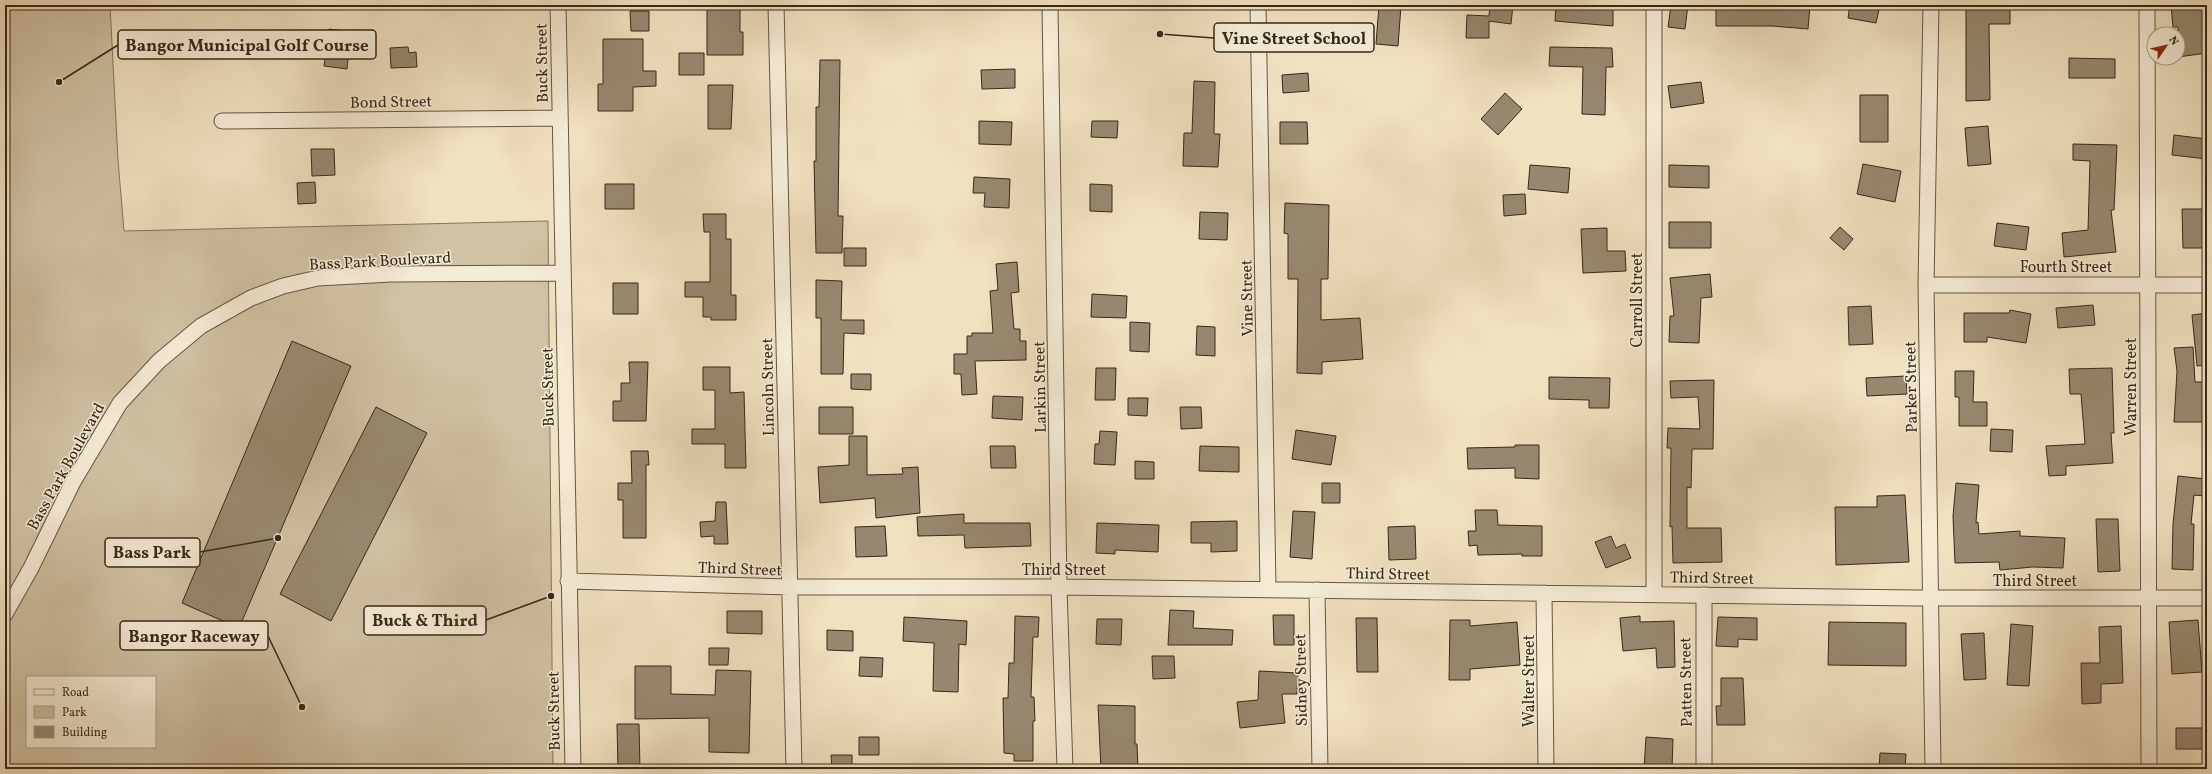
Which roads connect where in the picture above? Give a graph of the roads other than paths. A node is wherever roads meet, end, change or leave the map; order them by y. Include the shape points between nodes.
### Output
1 (558, 5) edge
2 (776, 5) edge
3 (1050, 5) edge
4 (1258, 5) edge
5 (1654, 5) edge
6 (1931, 5) edge
7 (2147, 5) edge
8 (560, 118) junction
9 (222, 121) dead end
10 (563, 273) junction
11 (2148, 284) junction
12 (2207, 285) edge
13 (1926, 286) junction
14 (568, 580) junction
15 (790, 587) junction
16 (1059, 587) junction
17 (1268, 589) junction
18 (1317, 590) junction
19 (1544, 593) junction
20 (1654, 594) junction
21 (1704, 595) junction
22 (1931, 598) junction
23 (2149, 598) junction
24 (2207, 598) edge
25 (5, 614) edge
26 (573, 769) edge
27 (794, 769) edge
28 (1065, 769) edge
29 (1320, 769) edge
30 (1546, 769) edge
31 (1704, 769) edge
32 (1933, 769) edge
33 (2149, 769) edge

1 - 8 street, Buck Street
2 - 15 street, Lincoln Street
3 - 16 street, Larkin Street
4 - 17 street, Vine Street
5 - 20 street, Carroll Street
6 - 13 street, Parker Street
7 - 11 street, Warren Street
8 - 9 street, Bond Street
8 - 10 street, Buck Street
10 - 14 street, Buck Street
10 - 25 street, Bass Park Boulevard via 390,274 318,278 283,286 251,298 202,326 159,361 120,402 73,482 31,568
11 - 12 street, Fourth Street
11 - 13 street, Fourth Street
11 - 23 street, Warren Street
13 - 22 street, Parker Street
14 - 15 street, Third Street
14 - 26 street, Buck Street
15 - 16 street, Third Street
15 - 27 street, Lincoln Street
16 - 17 street, Third Street
16 - 28 street, Larkin Street
17 - 18 street, Third Street
18 - 19 street, Third Street
18 - 29 street, Sidney Street
19 - 20 street, Third Street
19 - 30 street, Walter Street
20 - 21 street, Third Street
21 - 22 street, Third Street
21 - 31 street, Patten Street
22 - 23 street, Third Street
22 - 32 street, Parker Street
23 - 24 street, Third Street
23 - 33 street, Warren Street

